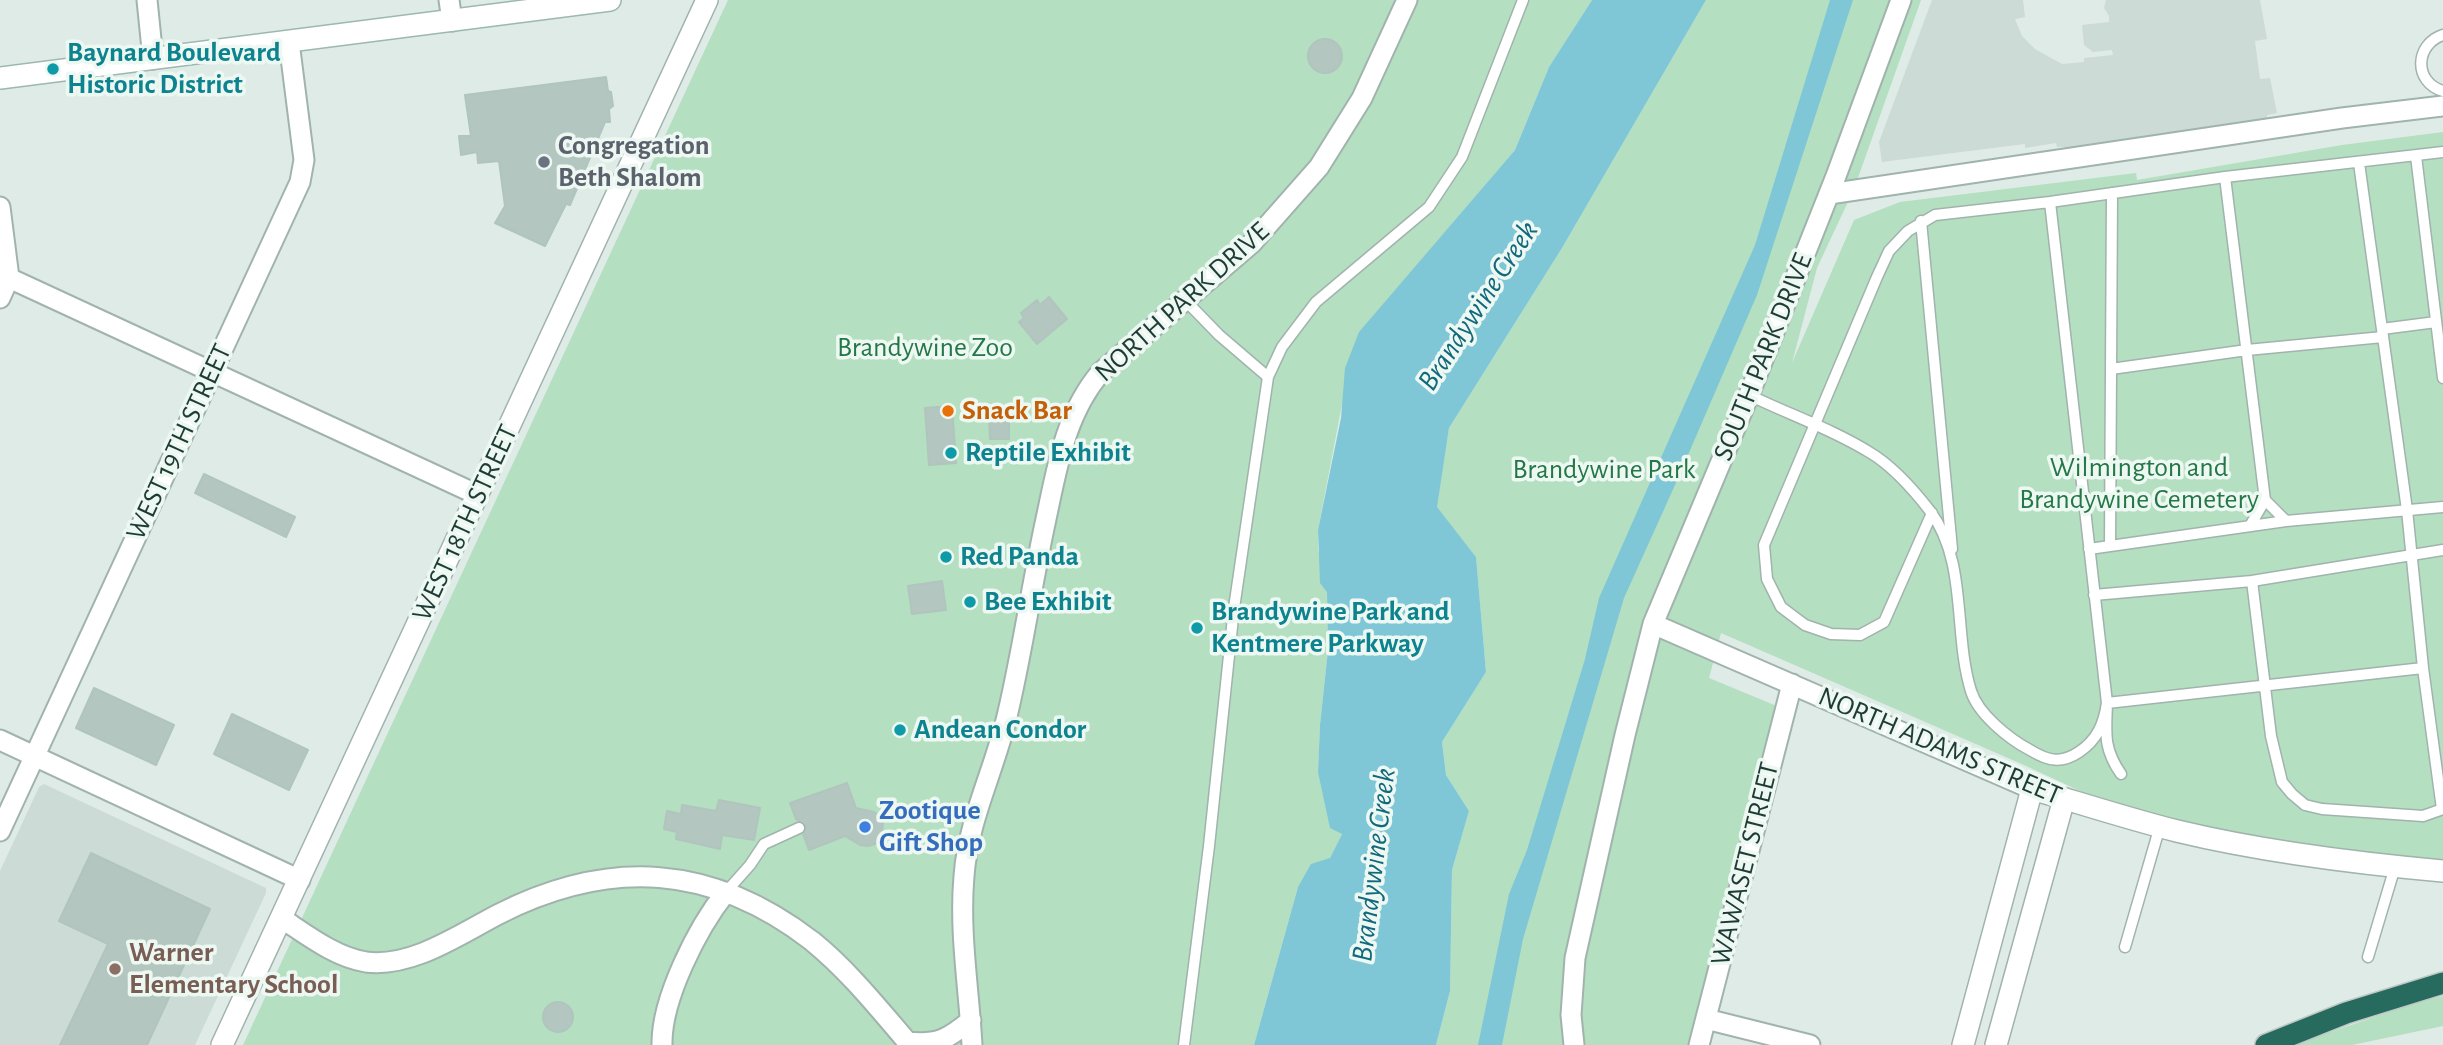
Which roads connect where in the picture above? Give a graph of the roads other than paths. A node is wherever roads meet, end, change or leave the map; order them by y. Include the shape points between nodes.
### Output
1 (146, 0) edge
2 (449, 0) edge
3 (610, 0) edge
4 (707, 0) edge
5 (1407, 0) edge
6 (1523, 0) edge
7 (1901, 0) edge
8 (452, 21) junction
9 (2443, 35) edge
10 (289, 42) junction
11 (153, 59) junction
12 (0, 78) edge
13 (2443, 90) edge
14 (2443, 106) edge
15 (2443, 152) edge
16 (2416, 156) junction
17 (2359, 163) junction
18 (2225, 177) junction
19 (2112, 193) junction
20 (1829, 194) junction
21 (2050, 202) junction
22 (0, 207) edge
23 (1921, 222) junction
24 (9, 278) junction
25 (2438, 293) edge
26 (0, 298) edge
27 (1185, 300) junction
28 (2436, 322) junction
29 (2382, 333) junction
30 (2247, 351) junction
31 (2110, 369) junction
32 (211, 372) junction
33 (1268, 377) junction
34 (2443, 378) edge
35 (1749, 395) junction
36 (1816, 426) junction
37 (478, 495) junction
38 (2265, 500) junction
39 (2443, 507) edge
40 (2407, 510) junction
41 (1932, 513) junction
42 (2286, 521) junction
43 (2250, 526) junction
44 (2110, 546) junction
45 (2089, 549) junction
46 (2443, 550) edge
47 (2410, 556) junction
48 (1954, 575) junction
49 (2252, 581) junction
50 (2094, 595) junction
51 (1653, 624) junction
52 (2423, 668) junction
53 (1792, 684) junction
54 (2267, 686) junction
55 (2107, 703) junction
56 (0, 740) edge
57 (34, 756) junction
58 (2121, 774) dead end
59 (2032, 789) junction
60 (2064, 799) junction
61 (2442, 809) edge
62 (2160, 826) junction
63 (799, 828) dead end
64 (0, 831) edge
65 (2395, 867) junction
66 (2443, 871) edge
67 (300, 880) junction
68 (726, 892) junction
69 (281, 918) junction
70 (2125, 947) dead end
71 (2368, 957) dead end
72 (2443, 983) edge
73 (1706, 1019) junction
74 (971, 1020) junction
75 (909, 1044) edge
76 (222, 1045) edge
77 (662, 1045) edge
78 (972, 1045) edge
79 (1184, 1045) edge
80 (1574, 1045) edge
81 (1699, 1045) edge
82 (1810, 1045) edge
83 (1963, 1045) edge
84 (1996, 1045) edge
85 (2266, 1045) edge

1 - 11 street
2 - 8 street
3 - 8 street
4 - 37 street, WEST 18TH STREET
5 - 27 street, NORTH PARK DRIVE via 1362,98 1320,167 1252,243
6 - 33 lane via 1462,157 1436,197 1315,302 1282,346
7 - 20 street, SOUTH PARK DRIVE
8 - 10 street
9 - 13 lane via 2428,43 2421,59 2425,78
10 - 11 street
10 - 32 street, WEST 19TH STREET via 302,173
11 - 12 street
14 - 20 street
15 - 16 lane
16 - 17 lane
16 - 25 lane
17 - 18 lane
17 - 29 lane
18 - 19 lane
18 - 30 lane
19 - 21 lane
19 - 31 lane
20 - 35 street, SOUTH PARK DRIVE
21 - 23 lane via 1935,215
21 - 45 lane
22 - 24 street
23 - 36 lane via 1889,251
23 - 48 lane
24 - 26 street
24 - 32 street
25 - 28 lane
27 - 33 lane
27 - 74 street, NORTH PARK DRIVE via 1094,379 1061,449 1008,714 968,845 962,898
28 - 29 lane
28 - 34 lane
29 - 30 lane
29 - 40 lane
30 - 31 lane
30 - 38 lane
31 - 44 lane
32 - 37 street
32 - 57 street, WEST 19TH STREET
33 - 79 lane via 1234,608
35 - 36 lane
35 - 51 street, SOUTH PARK DRIVE
36 - 41 lane via 1870,452
36 - 41 lane via 1765,545 1767,579 1781,607 1805,625 1832,634 1860,635 1884,622
37 - 67 street, WEST 18TH STREET
38 - 42 lane
38 - 43 lane
39 - 40 lane
40 - 42 lane
40 - 47 lane
41 - 48 lane via 1948,547
42 - 43 lane
43 - 44 lane
44 - 45 lane
45 - 50 lane
46 - 47 lane
47 - 49 lane
47 - 52 lane
48 - 55 lane via 1971,694 1990,721 2044,758 2066,760 2092,742
49 - 50 lane
49 - 54 lane
50 - 55 lane
51 - 53 street, NORTH ADAMS STREET
51 - 80 street, SOUTH PARK DRIVE via 1575,958
52 - 54 lane
52 - 61 lane
53 - 59 street, NORTH ADAMS STREET
53 - 73 street, WAWASET STREET
54 - 55 lane
54 - 61 lane via 2280,775 2305,805 2423,816
55 - 58 lane via 2106,742
56 - 57 street
57 - 64 street, WEST 19TH STREET
57 - 67 street
59 - 60 street, NORTH ADAMS STREET
59 - 83 street
60 - 62 street, NORTH ADAMS STREET
60 - 84 street
62 - 65 street, NORTH ADAMS STREET via 2294,854
62 - 70 lane
63 - 68 lane via 764,844
65 - 66 street, NORTH ADAMS STREET
65 - 71 lane
67 - 69 street, WEST 18TH STREET
68 - 69 street via 653,876 600,879 545,894 427,950 387,962 347,957
68 - 75 street via 813,942 862,988
68 - 77 street via 705,921 679,976 665,1013
69 - 76 street, WEST 18TH STREET
72 - 85 highway via 2346,1013
73 - 81 street, WAWASET STREET
73 - 82 street
74 - 75 street via 941,1041
74 - 78 street, NORTH PARK DRIVE

